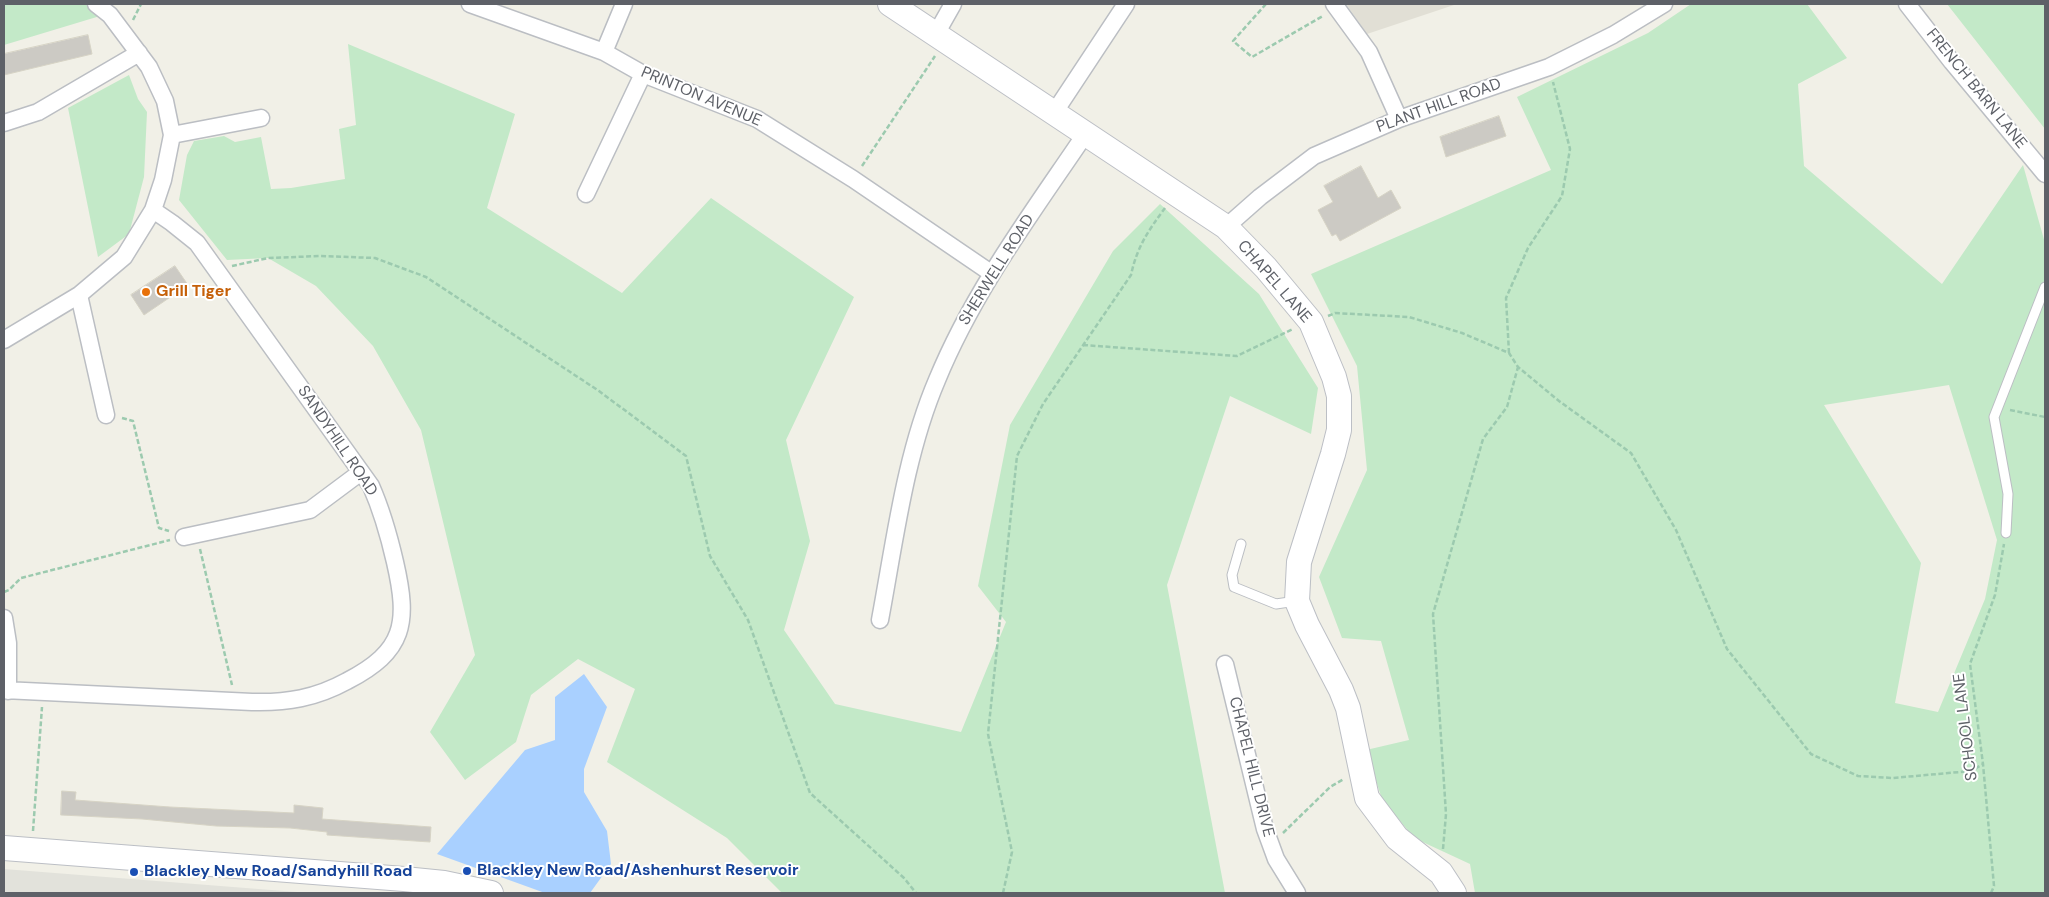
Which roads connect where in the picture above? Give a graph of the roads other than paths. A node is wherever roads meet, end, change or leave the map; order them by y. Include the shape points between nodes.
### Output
1 (96, 4) edge
2 (470, 4) edge
3 (624, 4) edge
4 (890, 4) edge
5 (953, 4) edge
6 (1126, 4) edge
7 (1664, 4) edge
8 (1907, 4) edge
9 (1336, 6) edge
10 (941, 38) junction
11 (604, 52) junction
12 (139, 53) junction
13 (643, 74) junction
14 (1054, 113) junction
15 (261, 118) dead end
16 (1399, 119) junction
17 (4, 123) edge
18 (1086, 133) junction
19 (172, 136) junction
20 (2045, 174) edge
21 (586, 194) dead end
22 (152, 210) junction
23 (1226, 227) junction
24 (991, 273) junction
25 (2045, 287) edge
26 (79, 295) junction
27 (4, 340) edge
28 (106, 415) road end
29 (361, 472) junction
30 (2006, 533) road end
31 (190, 536) road end
32 (1241, 544) dead end
33 (1298, 601) junction
34 (4, 618) edge
35 (880, 620) dead end
36 (1225, 664) dead end
37 (6, 690) edge
38 (4, 848) edge
39 (492, 893) edge
40 (1297, 893) edge
41 (1454, 893) edge

1 - 12 street via 110,15
2 - 11 street, PRINTON AVENUE
3 - 11 street
4 - 10 street, CHAPEL LANE
5 - 10 street
6 - 14 street
7 - 16 street, PLANT HILL ROAD via 1613,35 1549,66
8 - 20 street, FRENCH BARN LANE
9 - 16 street via 1369,52
10 - 14 street, CHAPEL LANE
11 - 13 street, PRINTON AVENUE
12 - 17 street via 38,112
12 - 19 street via 150,66 165,101
13 - 21 street
13 - 24 street, PRINTON AVENUE via 757,119
14 - 18 street, CHAPEL LANE
15 - 19 street
16 - 23 street, PLANT HILL ROAD via 1314,156
18 - 23 street, CHAPEL LANE
18 - 24 street, SHERWELL ROAD
19 - 22 street via 163,180
22 - 26 street via 124,256
22 - 29 street, SANDYHILL ROAD via 197,243
23 - 33 street, CHAPEL LANE via 1311,322 1334,377 1338,396 1339,430 1299,562
24 - 35 street, SHERWELL ROAD via 962,323 936,381 914,449
25 - 30 lane via 1994,417 2008,494
26 - 27 street
26 - 28 street
29 - 31 street via 310,510
29 - 37 street, SANDYHILL ROAD via 381,508 400,584 403,612 396,640 387,654 366,671 323,693 276,703
32 - 33 lane via 1232,575 1234,587 1276,604
33 - 41 street, CHAPEL LANE via 1348,708 1367,798 1391,831 1441,873
34 - 37 street via 8,644
36 - 40 street, CHAPEL HILL DRIVE via 1264,829 1276,858
38 - 39 street via 404,879

